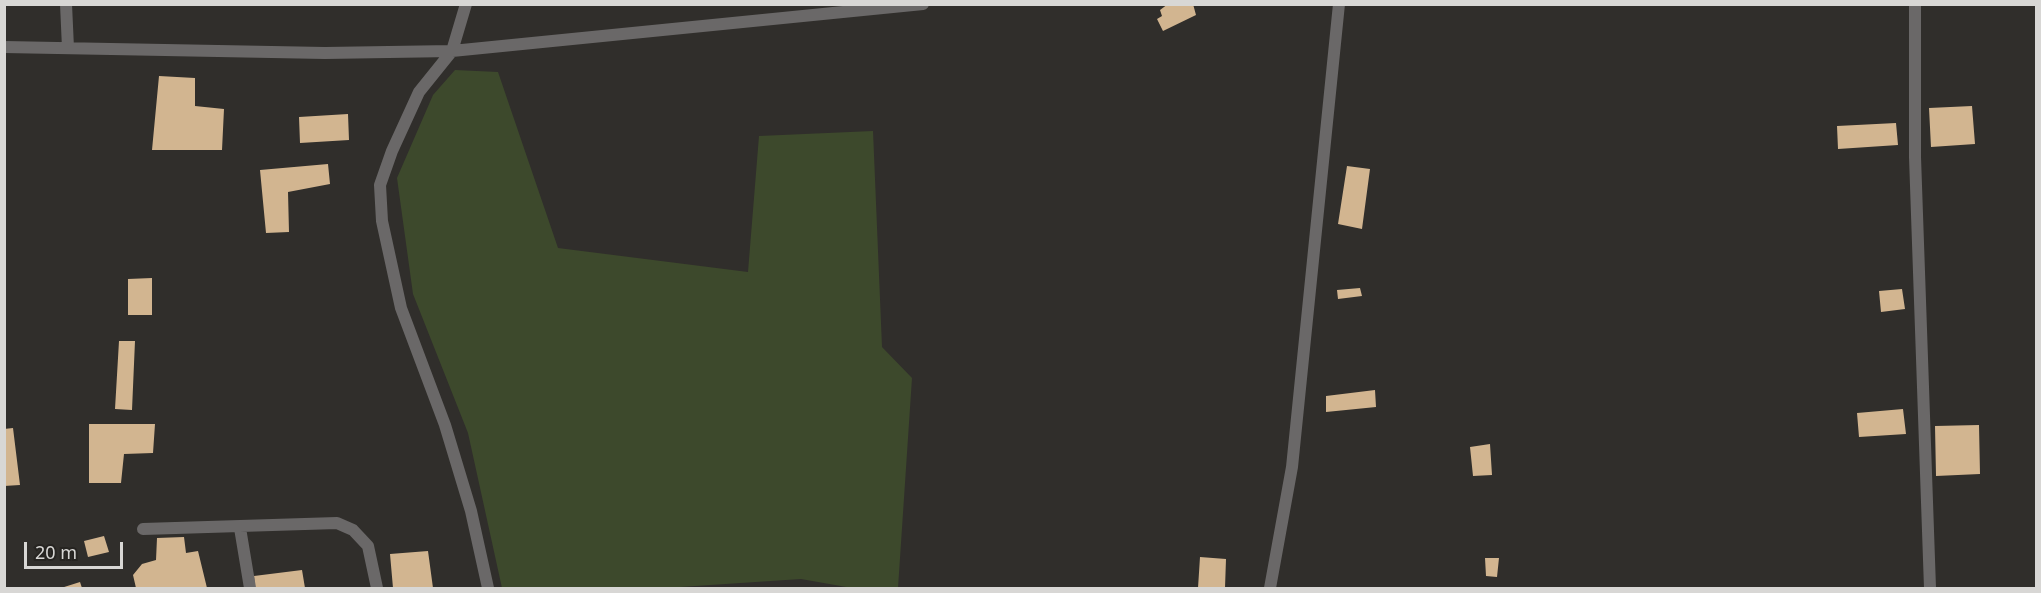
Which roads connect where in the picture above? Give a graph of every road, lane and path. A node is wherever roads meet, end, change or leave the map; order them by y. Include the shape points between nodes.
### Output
1 (66, 4) edge
2 (466, 4) edge
3 (923, 4) edge
4 (1339, 4) edge
5 (1915, 4) edge
6 (4, 47) edge
7 (68, 48) junction
8 (452, 51) junction
9 (240, 528) junction
10 (143, 529) dead end
11 (249, 588) edge
12 (377, 588) edge
13 (488, 588) edge
14 (1270, 588) edge
15 (1930, 588) edge

1 - 7 street
2 - 8 street
3 - 8 street
4 - 14 street via 1292,467
5 - 15 street via 1915,156
6 - 7 street
7 - 8 street
8 - 13 street via 419,92 392,150 380,185 382,221 400,308 445,424 471,511
9 - 10 street
9 - 11 street
9 - 12 street via 337,523 353,530 368,546

